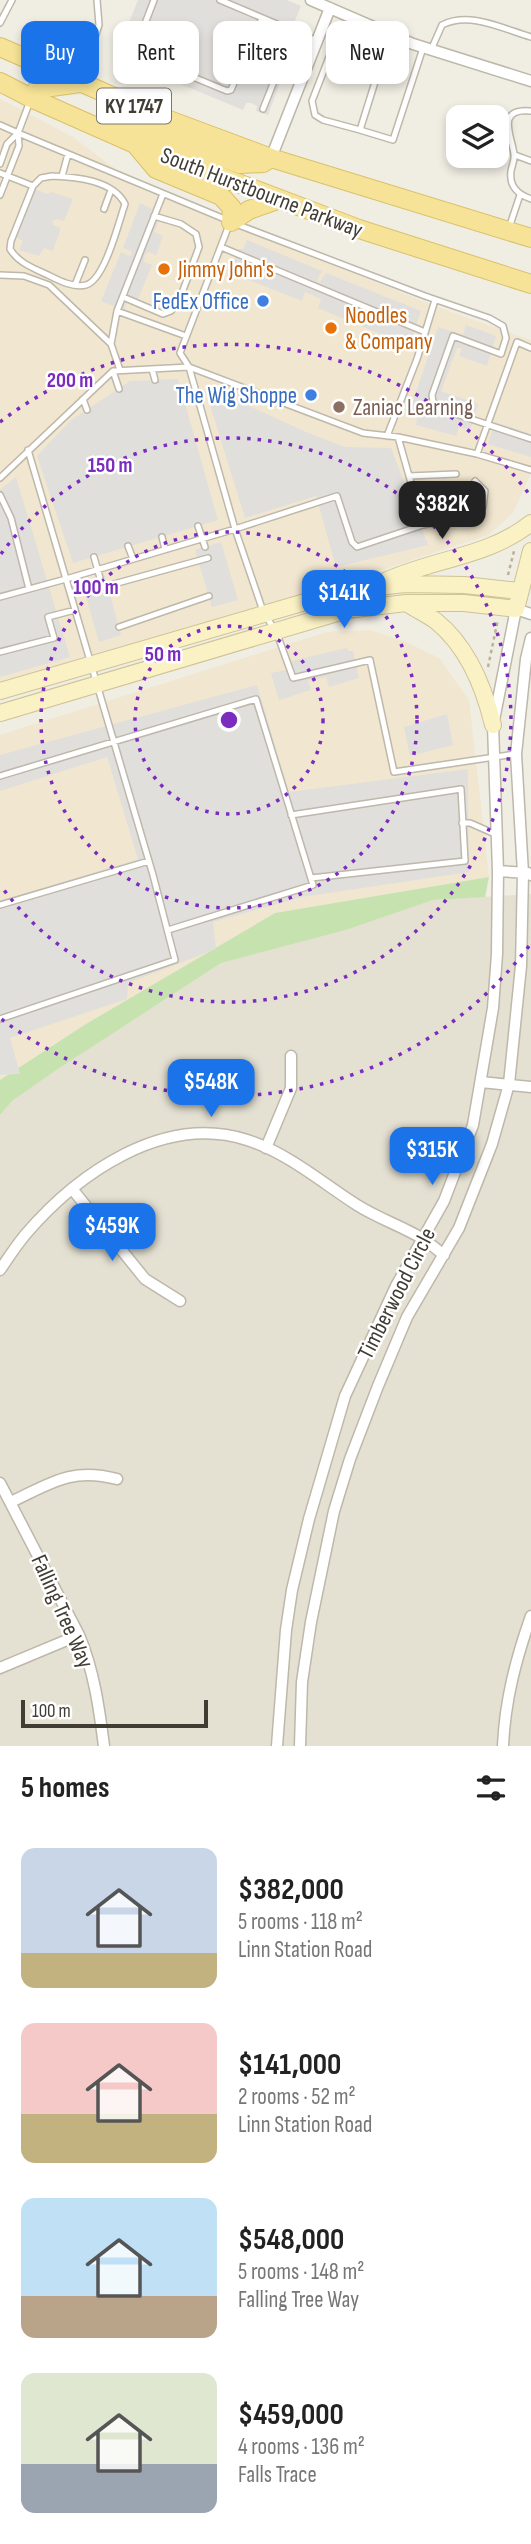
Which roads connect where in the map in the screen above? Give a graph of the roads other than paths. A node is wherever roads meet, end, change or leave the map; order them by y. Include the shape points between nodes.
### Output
1 (12, 0) edge
2 (97, 0) edge
3 (154, 0) edge
4 (220, 0) edge
5 (311, 0) edge
6 (330, 8) junction
7 (262, 18) junction
8 (99, 21) edge
9 (269, 21) edge
10 (360, 21) edge
11 (0, 23) edge
12 (531, 37) edge
13 (312, 39) edge
14 (317, 41) junction
15 (409, 42) edge
16 (0, 47) edge
17 (428, 49) junction
18 (21, 56) edge
19 (326, 65) edge
20 (531, 81) edge
21 (0, 82) edge
22 (73, 84) edge
23 (82, 84) edge
24 (273, 84) edge
25 (374, 84) edge
26 (31, 98) junction
27 (263, 109) dead end
28 (531, 111) edge
29 (89, 124) junction
30 (0, 125) edge
31 (360, 130) junction
32 (18, 133) junction
33 (135, 144) junction
34 (68, 155) junction
35 (515, 155) junction
36 (271, 158) junction
37 (531, 161) edge
38 (0, 164) edge
39 (0, 173) edge
40 (9, 176) junction
41 (62, 176) junction
42 (33, 186) junction
43 (111, 190) junction
44 (163, 194) junction
45 (0, 195) edge
46 (520, 195) junction
47 (531, 198) edge
48 (280, 199) junction
49 (104, 209) dead end
50 (154, 216) junction
51 (231, 222) junction
52 (508, 231) junction
53 (531, 238) edge
54 (221, 247) junction
55 (85, 260) dead end
56 (0, 275) edge
57 (531, 284) edge
58 (75, 285) junction
59 (123, 297) junction
60 (436, 300) junction
61 (117, 311) junction
62 (425, 332) junction
63 (186, 335) junction
64 (506, 338) junction
65 (517, 342) junction
66 (111, 344) junction
67 (531, 348) edge
68 (189, 367) junction
69 (152, 369) junction
70 (117, 370) junction
71 (155, 380) dead end
72 (118, 389) dead end
73 (83, 399) junction
74 (87, 410) dead end
75 (487, 426) junction
76 (53, 427) junction
77 (56, 436) dead end
78 (387, 436) junction
79 (398, 437) junction
80 (531, 439) edge
81 (27, 450) junction
82 (477, 454) junction
83 (531, 470) edge
84 (456, 474) dead end
85 (409, 476) junction
86 (0, 478) edge
87 (475, 481) dead end
88 (0, 495) edge
89 (531, 523) edge
90 (423, 525) junction
91 (198, 526) dead end
92 (235, 529) junction
93 (162, 537) dead end
94 (202, 538) junction
95 (128, 546) dead end
96 (205, 547) dead end
97 (165, 549) junction
98 (531, 551) edge
99 (94, 557) dead end
100 (208, 558) dead end
101 (133, 559) junction
102 (98, 569) junction
103 (100, 578) dead end
104 (66, 579) junction
105 (103, 587) dead end
106 (371, 587) junction
107 (29, 589) junction
108 (526, 592) edge
109 (209, 596) dead end
110 (0, 597) edge
111 (406, 603) junction
112 (75, 610) junction
113 (523, 612) edge
114 (264, 614) junction
115 (119, 627) dead end
116 (276, 631) junction
117 (531, 638) edge
118 (0, 652) edge
119 (91, 665) junction
120 (98, 684) junction
121 (0, 691) edge
122 (0, 713) edge
123 (493, 725) junction
124 (114, 742) junction
125 (516, 754) junction
126 (493, 757) junction
127 (0, 776) edge
128 (291, 816) junction
129 (462, 823) junction
130 (496, 835) junction
131 (149, 861) junction
132 (498, 871) junction
133 (528, 873) edge
134 (311, 878) junction
135 (0, 905) edge
136 (168, 930) junction
137 (0, 1019) edge
138 (291, 1056) dead end
139 (481, 1082) junction
140 (509, 1084) junction
141 (531, 1087) edge
142 (267, 1147) junction
143 (73, 1190) junction
144 (422, 1238) junction
145 (444, 1255) junction
146 (0, 1270) edge
147 (180, 1301) dead end
148 (117, 1479) dead end
149 (0, 1483) edge
150 (11, 1502) junction
151 (531, 1616) edge
152 (79, 1635) junction
153 (0, 1668) edge
154 (104, 1746) edge
155 (277, 1746) edge
156 (300, 1746) edge
157 (503, 1746) edge

1 - 11 lane
2 - 8 lane
3 - 7 lane via 137,54 227,91
4 - 7 lane
5 - 6 street
6 - 10 street
6 - 14 street
7 - 9 lane
12 - 17 lane via 470,19 451,20 442,25
13 - 14 lane
14 - 36 street
15 - 17 street
16 - 18 main road, South Hurstbourne Parkway / KY 1747
17 - 20 street
17 - 31 lane via 393,139
19 - 31 lane via 312,101 315,115
21 - 26 main road, South Hurstbourne Parkway / KY 1747
22 - 26 main road via 37,89
23 - 36 main road, South Hurstbourne Parkway / KY 1747
24 - 27 lane
25 - 31 lane
26 - 29 main road, South Hurstbourne Parkway / KY 1747
26 - 32 lane
28 - 35 lane via 520,110 510,120 508,135
29 - 33 main road, South Hurstbourne Parkway / KY 1747
29 - 36 main road via 142,129 240,164
30 - 32 lane
32 - 34 lane
32 - 38 lane via 7,144
32 - 40 lane via 19,146
33 - 48 main road, South Hurstbourne Parkway / KY 1747
33 - 51 main road via 156,169 221,196 232,208
34 - 41 lane
34 - 44 lane
35 - 37 lane
35 - 46 lane via 511,181
36 - 52 main road, South Hurstbourne Parkway / KY 1747
39 - 40 lane
40 - 42 lane
40 - 45 lane
41 - 42 lane via 41,178
41 - 43 lane
42 - 58 lane via 10,249 26,264
43 - 49 lane
43 - 58 lane via 125,204 102,270 87,285
44 - 50 lane
44 - 51 lane
46 - 47 lane
46 - 52 lane
48 - 51 main road
48 - 57 main road, South Hurstbourne Parkway / KY 1747
50 - 59 lane
50 - 59 lane via 196,234 199,247 179,301 163,314
51 - 54 lane
51 - 60 lane
52 - 53 main road, South Hurstbourne Parkway / KY 1747
54 - 62 lane
54 - 63 lane
55 - 58 lane
56 - 66 lane via 24,276 49,285
59 - 61 lane
60 - 62 lane
60 - 64 lane via 489,318 503,326
61 - 63 lane
61 - 66 lane
62 - 78 lane
63 - 68 lane via 180,353
64 - 65 lane
64 - 75 lane via 501,354 453,336 432,396 441,409
65 - 67 lane
65 - 75 lane
66 - 70 lane
68 - 69 lane
68 - 78 lane via 331,422
68 - 92 lane
69 - 70 lane
69 - 71 lane
70 - 72 lane
70 - 73 lane
73 - 74 lane
73 - 76 lane
75 - 80 lane
75 - 82 lane
76 - 77 lane
76 - 81 lane
78 - 79 lane
79 - 82 lane
79 - 85 lane
81 - 86 lane
81 - 104 lane
82 - 83 lane
84 - 85 lane
85 - 90 lane
87 - 90 lane via 485,491 483,507 476,514
88 - 107 lane via 11,518
89 - 106 street via 497,545 427,564
90 - 92 lane via 357,547 337,496
91 - 94 lane
92 - 94 lane
92 - 114 lane
93 - 97 lane
94 - 96 lane
94 - 97 lane
95 - 101 lane
97 - 101 lane
98 - 108 street, Timberwood Circle
99 - 102 lane
100 - 105 lane
101 - 102 lane
102 - 103 lane
102 - 104 lane
104 - 107 lane
104 - 112 lane
106 - 108 street via 464,584
106 - 114 street
107 - 110 lane
108 - 113 street, Timberwood Circle
109 - 115 lane
111 - 113 street via 464,603
111 - 116 street via 347,610
111 - 123 street via 436,621 468,659
112 - 118 lane via 48,617 54,638
112 - 119 lane
113 - 123 street, Timberwood Circle
114 - 116 lane
114 - 119 street
116 - 120 street
116 - 126 lane via 293,678 370,660 394,772
117 - 125 street, Timberwood Circle
119 - 120 lane
119 - 121 street
120 - 122 street
120 - 124 lane
123 - 126 street, Timberwood Circle
124 - 127 lane
124 - 128 lane via 256,699
124 - 131 lane
125 - 126 lane
125 - 133 street, Timberwood Circle
126 - 130 street, Timberwood Circle
128 - 129 lane via 461,789
128 - 134 lane
129 - 130 lane
129 - 134 lane via 465,861
130 - 132 street, Timberwood Circle
131 - 135 lane
131 - 136 lane
132 - 133 street
132 - 139 street, Timberwood Circle via 493,1008
133 - 140 street, Timberwood Circle
134 - 136 lane via 313,885
136 - 137 lane via 175,960
138 - 142 street via 291,1088
139 - 140 street
139 - 144 street, Timberwood Circle via 461,1159
140 - 141 street
140 - 145 street, Timberwood Circle via 485,1165
142 - 143 street via 226,1135 177,1136 129,1152
142 - 144 street via 362,1209
143 - 146 street via 24,1236
143 - 147 street via 145,1279
144 - 145 street
144 - 155 street, Timberwood Circle via 345,1396 309,1518 286,1630
145 - 156 street, Timberwood Circle via 407,1317 377,1386 334,1511 302,1682
148 - 150 street via 82,1473 58,1479
149 - 150 street, Falling Tree Way
150 - 152 street, Falling Tree Way
151 - 157 street via 513,1672
152 - 153 street
152 - 154 street, Falling Tree Way via 99,1700

